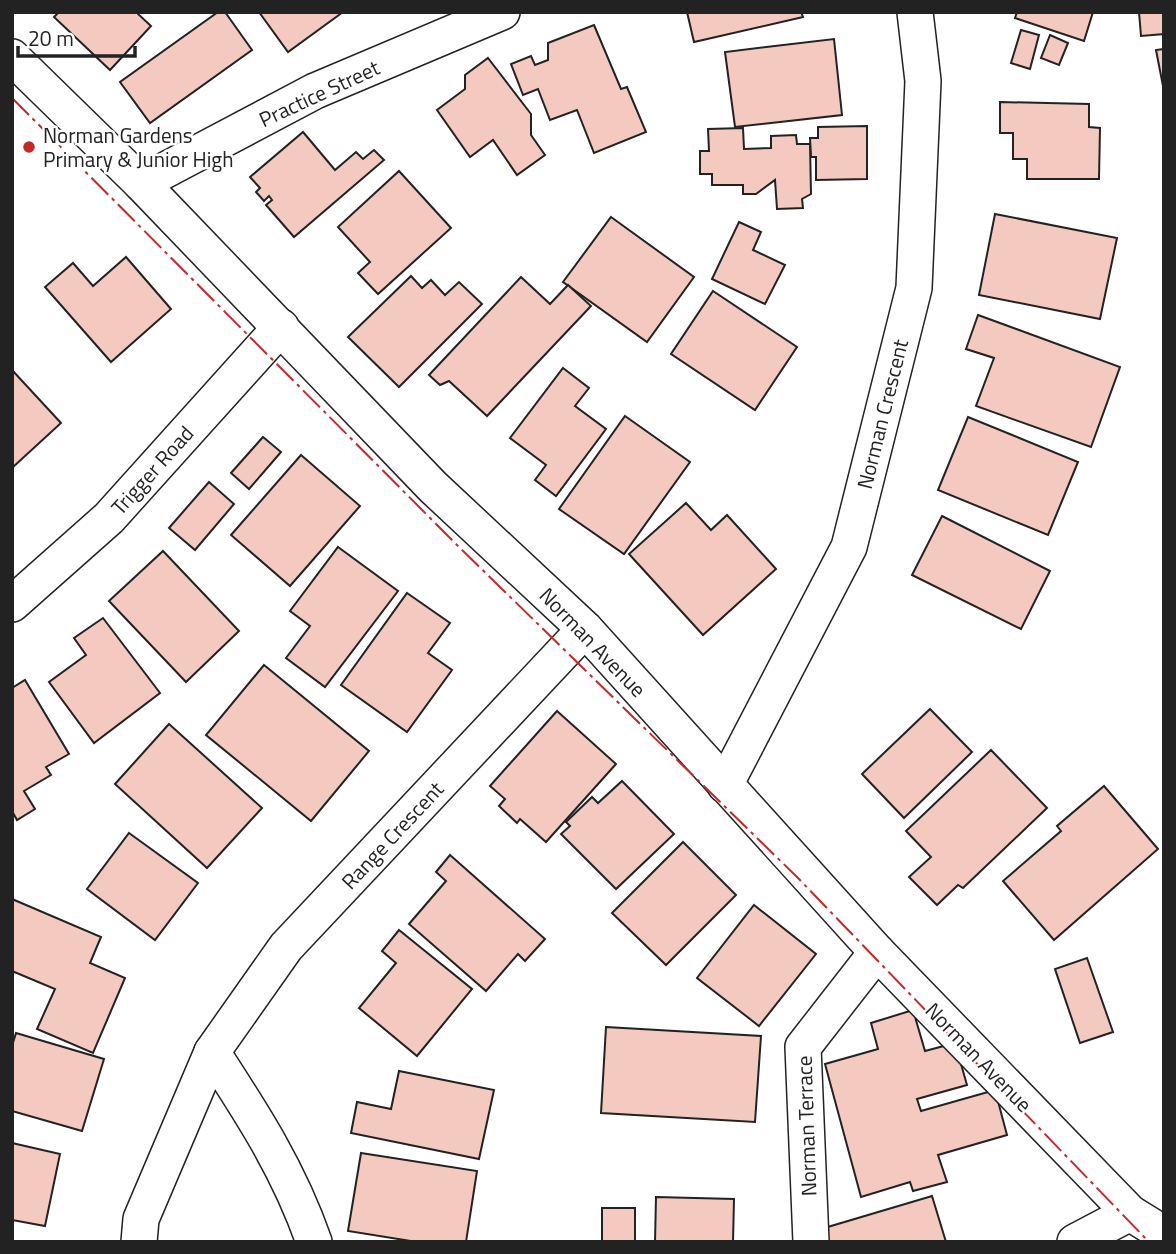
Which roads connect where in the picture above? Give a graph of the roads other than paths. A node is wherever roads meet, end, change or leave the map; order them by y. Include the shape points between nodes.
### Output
1 (502, 12) edge
2 (915, 12) edge
3 (12, 57) edge
4 (141, 183) junction
5 (281, 327) junction
6 (12, 604) edge
7 (585, 629) junction
8 (725, 785) junction
9 (877, 952) junction
10 (212, 1052) junction
11 (1125, 1227) edge
12 (1164, 1234) edge
13 (139, 1242) edge
14 (314, 1242) edge
15 (810, 1242) edge
16 (1075, 1242) edge

1 - 4 street, Practice Street via 315,91
2 - 8 street, Norman Crescent via 923,81 914,288 849,547
3 - 4 street, Norman Avenue
4 - 5 street, Norman Avenue
5 - 6 street, Trigger Road via 109,518
5 - 7 street, Norman Avenue via 433,487
7 - 8 street, Norman Avenue
7 - 10 street, Range Crescent via 286,947
8 - 9 street, Norman Avenue
9 - 11 street, Norman Avenue
9 - 15 street, Norman Terrace via 803,1047
10 - 13 street, Range Crescent via 141,1219
10 - 14 street via 272,1144
11 - 12 street, Norman Avenue
11 - 16 street

